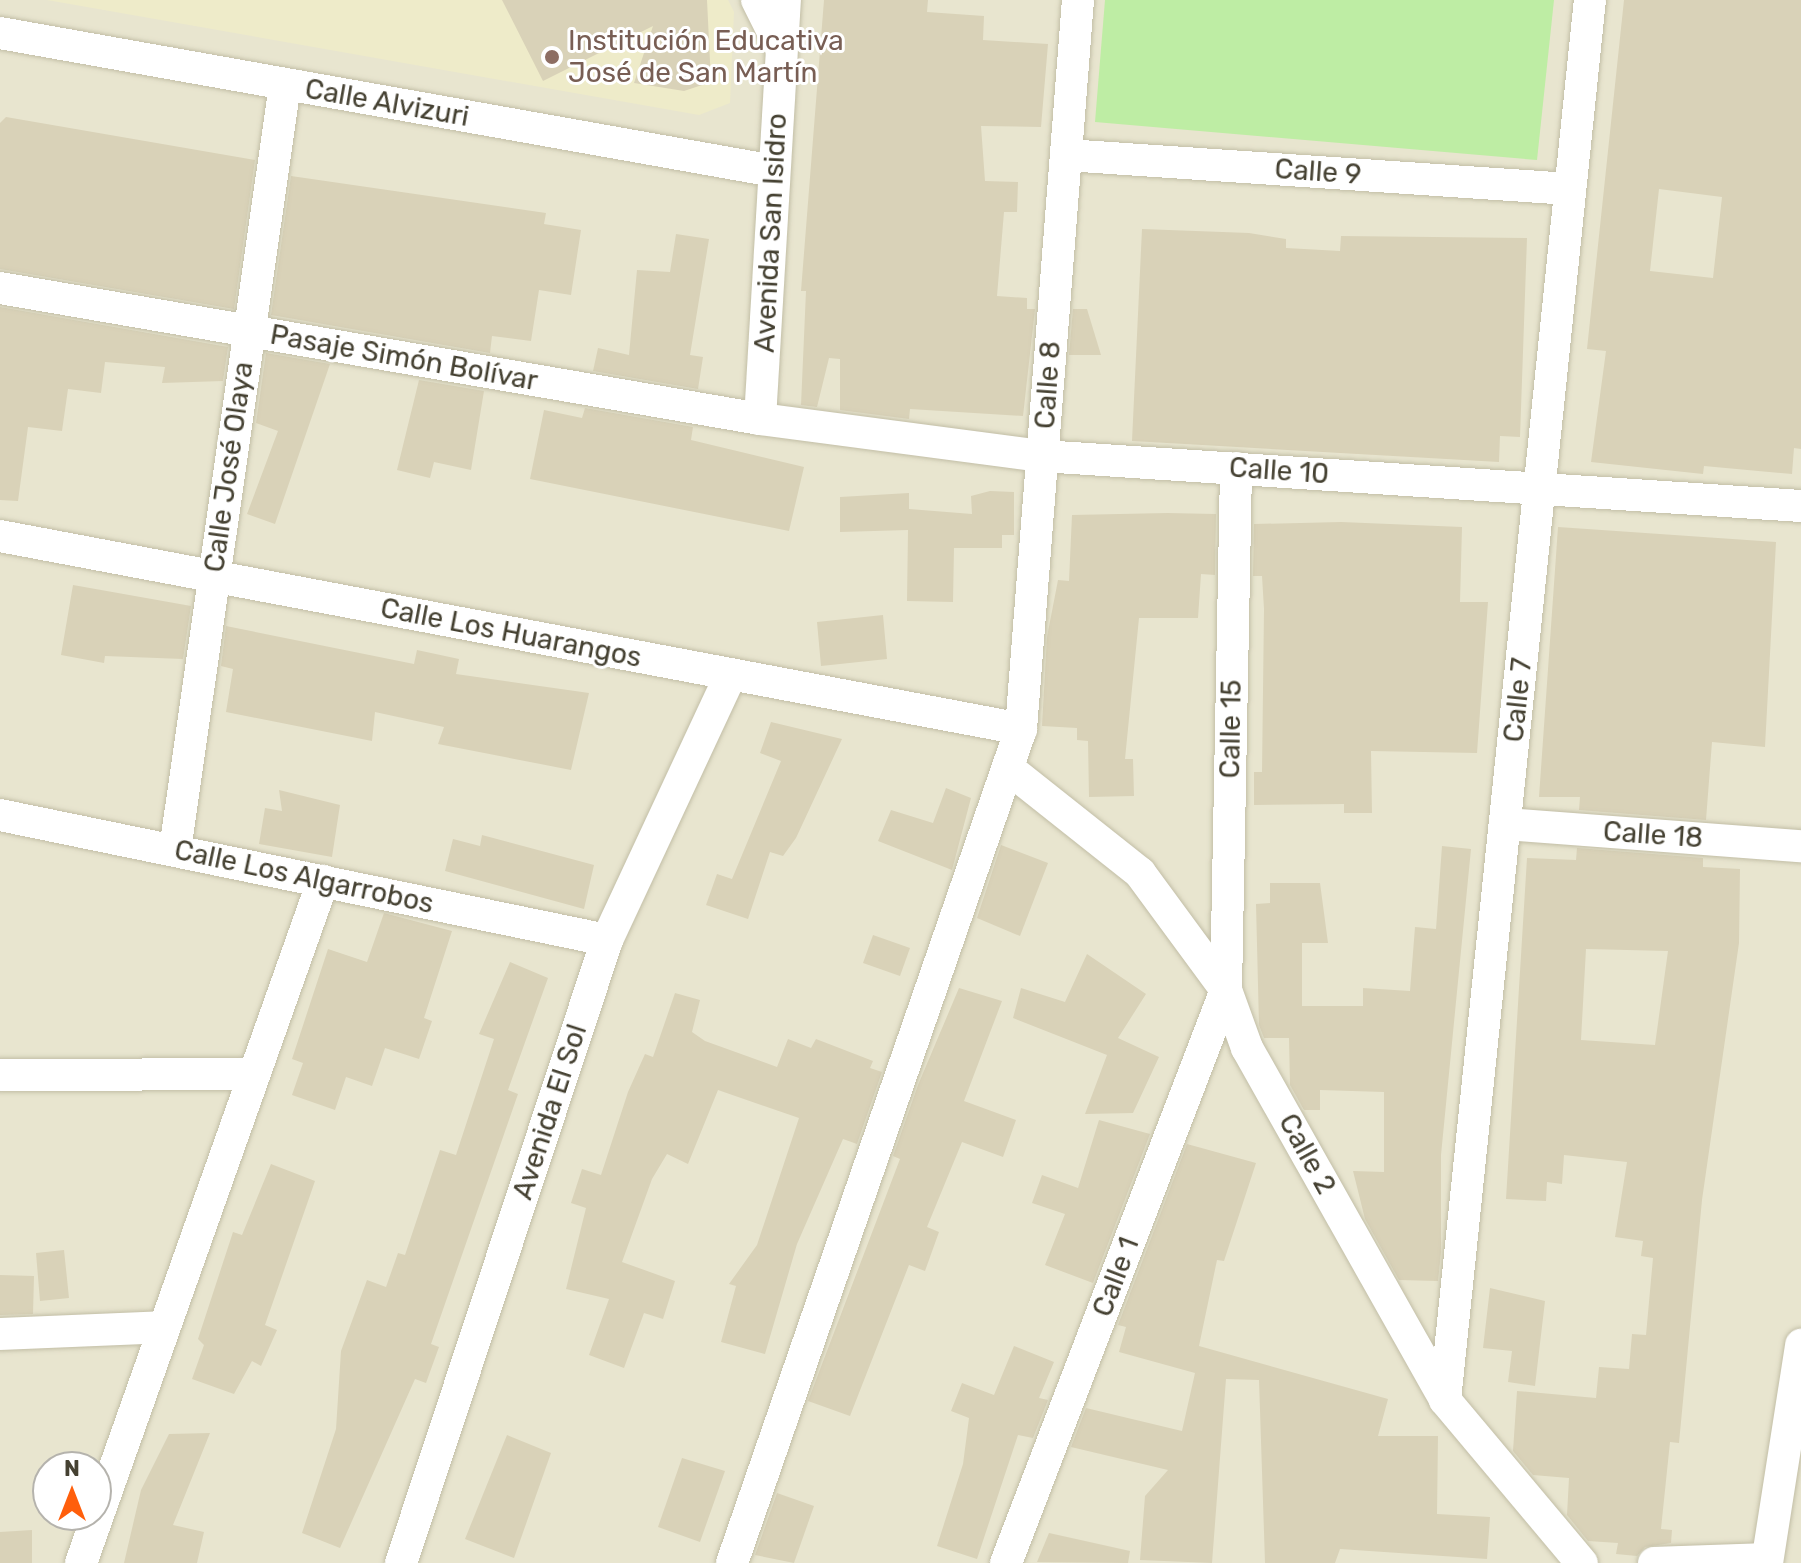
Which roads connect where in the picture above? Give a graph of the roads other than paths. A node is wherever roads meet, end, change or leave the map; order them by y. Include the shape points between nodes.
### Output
1 (757, 0) edge
2 (785, 0) edge
3 (1078, 0) edge
4 (1590, 0) edge
5 (0, 33) edge
6 (782, 49) junction
7 (285, 85) junction
8 (1066, 155) junction
9 (774, 171) junction
10 (1570, 189) junction
11 (0, 288) edge
12 (249, 331) junction
13 (760, 419) junction
14 (1042, 456) junction
15 (1236, 468) junction
16 (1540, 488) junction
17 (1801, 506) edge
18 (0, 536) edge
19 (213, 576) junction
20 (731, 674) junction
21 (1021, 729) junction
22 (1009, 769) junction
23 (0, 815) edge
24 (1505, 824) junction
25 (1801, 846) edge
26 (175, 850) junction
27 (323, 881) junction
28 (607, 940) junction
29 (1226, 990) junction
30 (252, 1074) junction
31 (0, 1075) edge
32 (164, 1327) junction
33 (0, 1334) edge
34 (1801, 1345) edge
35 (1445, 1400) junction
36 (1767, 1561) edge
37 (81, 1563) edge
38 (401, 1563) edge
39 (732, 1563) edge
40 (1006, 1563) edge
41 (1582, 1563) edge
42 (1654, 1563) edge

1 - 6 street
2 - 6 street, Avenida San Isidro
3 - 8 street, Calle 8
4 - 10 street, Calle 7
5 - 7 street, Calle Alvizuri
6 - 9 street, Avenida San Isidro
7 - 9 street, Calle Alvizuri
7 - 12 street, Calle José Olaya
8 - 10 street, Calle 9
8 - 14 street, Calle 8
9 - 13 street, Avenida San Isidro
10 - 16 street, Calle 7
11 - 12 street, Pasaje Simón Bolívar
12 - 13 street, Pasaje Simón Bolívar
12 - 19 street, Calle José Olaya
13 - 14 street, Calle 10
14 - 15 street, Calle 10
14 - 21 street, Calle 8
15 - 16 street, Calle 10
15 - 29 street, Calle 15
16 - 17 street, Calle 10
16 - 24 street, Calle 7
18 - 19 street, Calle Los Huarangos
19 - 20 street, Calle Los Huarangos
19 - 26 street, Calle José Olaya
20 - 21 street, Calle Los Huarangos
20 - 28 street, Avenida El Sol
21 - 22 street, Calle 8
22 - 29 street, Calle 2 via 1140,873
22 - 39 street, Calle 8
23 - 26 street, Calle Los Algarrobos
24 - 25 street, Calle 18
24 - 35 street, Calle 7
26 - 27 street, Calle Los Algarrobos
27 - 28 street, Calle Los Algarrobos
27 - 30 street
28 - 38 street, Avenida El Sol
29 - 35 street, Calle 2 via 1247,1048
29 - 40 street, Calle 1
30 - 31 street
30 - 32 street
32 - 33 street
32 - 37 street
34 - 36 street
35 - 41 street, Calle 2
36 - 42 street

